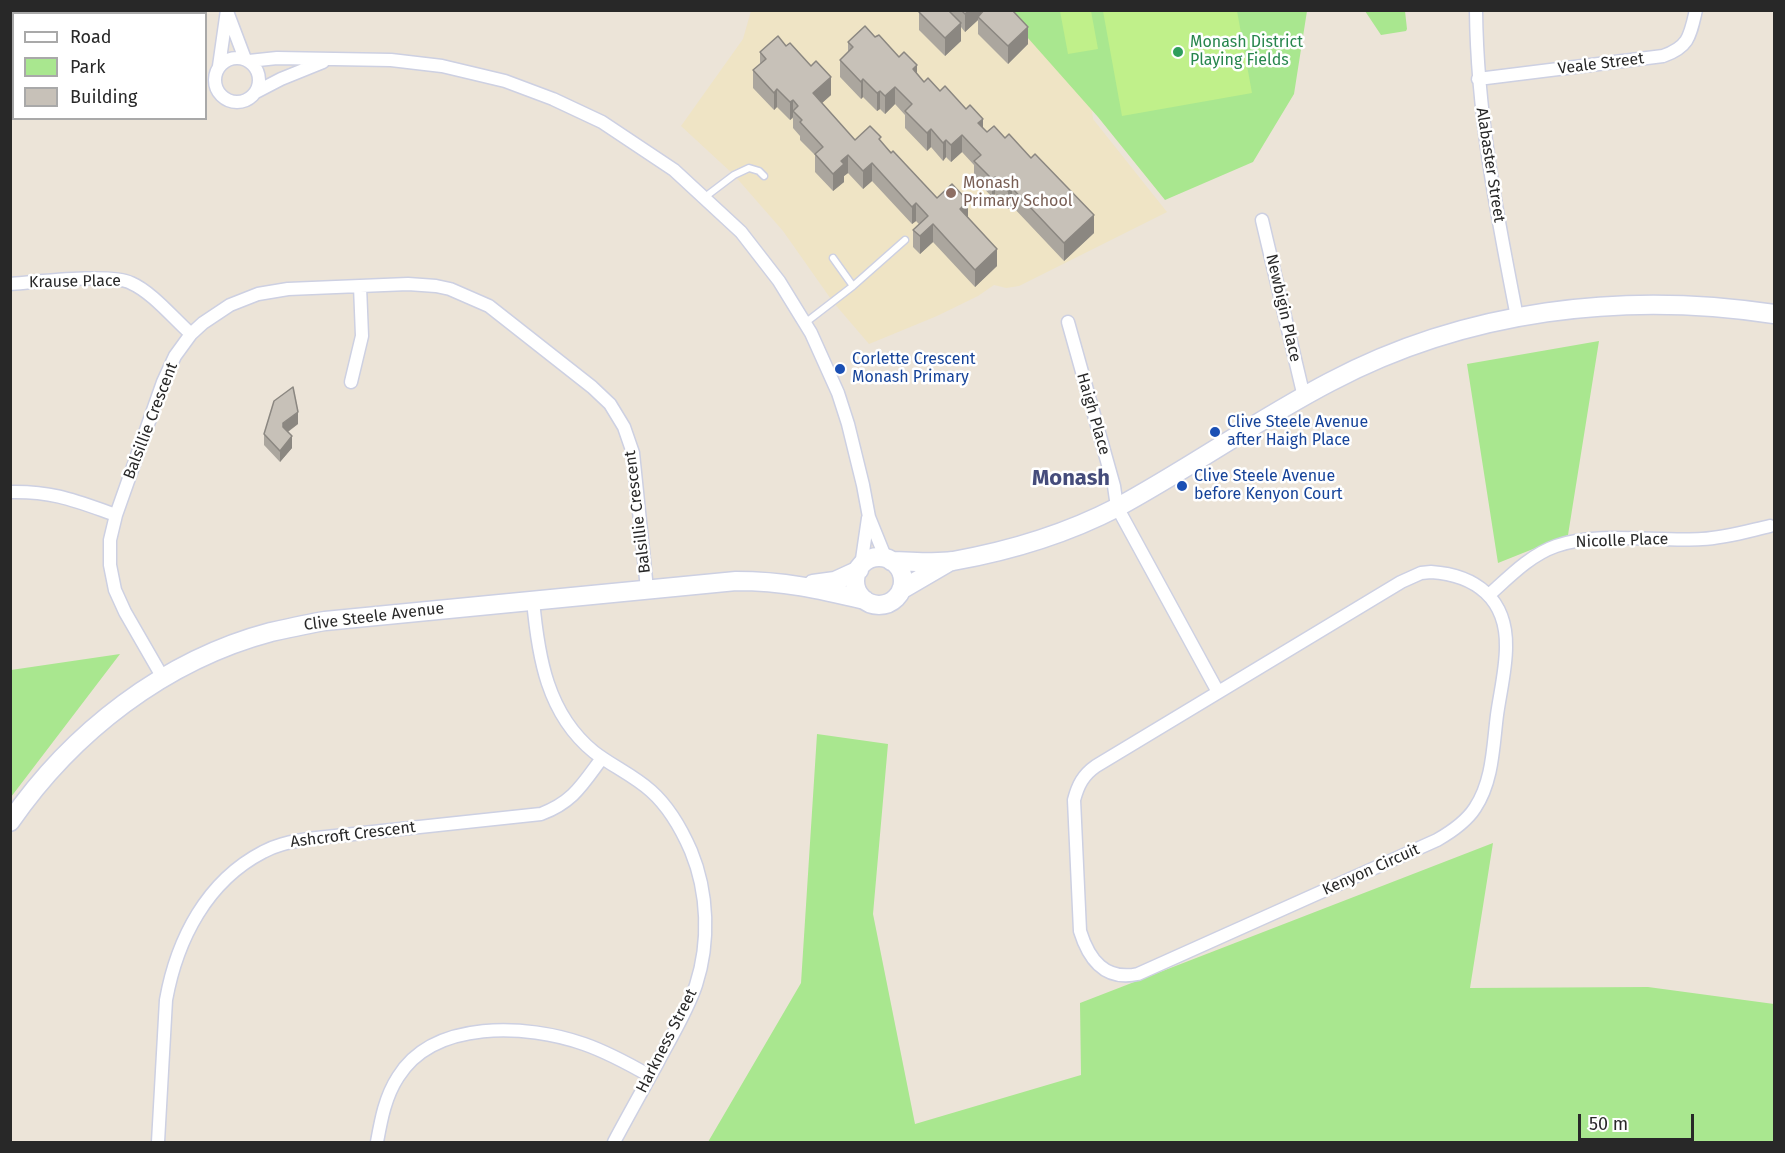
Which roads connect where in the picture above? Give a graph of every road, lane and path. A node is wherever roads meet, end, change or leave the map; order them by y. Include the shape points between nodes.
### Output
1 (1476, 10) edge
2 (1696, 10) edge
3 (227, 12) edge
4 (329, 59) junction
5 (247, 60) junction
6 (214, 67) edge
7 (1478, 79) junction
8 (256, 92) junction
9 (207, 94) edge
10 (223, 98) junction
11 (764, 176) dead end
12 (705, 197) junction
13 (1262, 220) dead end
14 (905, 240) dead end
15 (833, 258) dead end
16 (10, 284) edge
17 (360, 286) junction
18 (854, 286) junction
19 (1774, 314) edge
20 (1517, 317) junction
21 (1068, 322) dead end
22 (805, 323) junction
23 (191, 334) junction
24 (351, 382) dead end
25 (1305, 397) junction
26 (10, 492) edge
27 (1117, 507) junction
28 (116, 515) junction
29 (868, 517) junction
30 (1770, 526) dead end
31 (889, 560) junction
32 (951, 561) junction
33 (860, 568) junction
34 (805, 585) junction
35 (647, 589) junction
36 (901, 590) junction
37 (1489, 595) junction
38 (533, 600) junction
39 (865, 600) junction
40 (163, 678) junction
41 (1218, 692) junction
42 (602, 758) junction
43 (10, 822) edge
44 (650, 1076) junction
45 (158, 1143) edge
46 (377, 1143) edge
47 (614, 1143) edge

1 - 7 street, Alabaster Street
2 - 7 street, Veale Street via 1685,44 1663,56
3 - 5 street
3 - 6 street
4 - 5 street
4 - 8 street
4 - 12 street via 412,62 505,81 602,122 666,164
5 - 6 street via 231,58
5 - 8 street via 259,77
6 - 10 street via 214,84
7 - 20 street, Alabaster Street via 1485,144
8 - 10 street via 241,102
9 - 10 street
11 - 12 lane via 748,168
12 - 22 street via 741,232 779,280
13 - 25 street, Newbigin Place
14 - 18 lane
15 - 18 lane
16 - 23 street, Krause Place via 110,279 131,282
17 - 23 street, Balsillie Crescent via 258,294 230,305
17 - 24 street via 362,336
17 - 35 street, Balsillie Crescent via 436,286 476,299 610,405 624,427 633,453
18 - 22 lane
19 - 20 street via 1676,304 1612,305
20 - 25 street via 1435,337 1382,357
21 - 27 street, Haigh Place
22 - 29 street via 838,393
23 - 28 street, Balsillie Crescent via 163,382
25 - 27 street
26 - 28 street via 60,495
27 - 32 street via 1031,542
27 - 41 street
28 - 40 street, Balsillie Crescent via 110,540 115,590
29 - 31 street
29 - 33 street
30 - 37 street, Nicolle Place via 1705,539 1583,539 1544,552
31 - 32 street
31 - 33 street via 870,559
31 - 36 street via 901,571
32 - 36 street
33 - 34 street, Clive Steele Avenue via 835,581
33 - 39 street via 855,583
34 - 35 street, Clive Steele Avenue via 736,581
34 - 39 street, Clive Steele Avenue
35 - 38 street, Clive Steele Avenue
36 - 39 street via 886,604
37 - 41 street, Kenyon Circuit via 1472,581 1452,573 1421,573
37 - 41 street, Kenyon Circuit via 1502,618 1506,645 1491,767 1486,788 1470,815 1437,840 1138,974 1113,974 1095,962 1080,931 1074,815 1078,786 1096,765
38 - 40 street, Clive Steele Avenue via 325,621 270,633 216,652
38 - 42 street, Harkness Street via 544,675 556,704 572,729
40 - 43 street, Clive Steele Avenue via 86,734 40,782
42 - 44 street, Harkness Street via 642,783 674,817 696,863 703,897 705,932 696,984
42 - 45 street, Ashcroft Crescent via 574,796 541,814 307,838 264,851 237,868 194,917 169,982
44 - 46 street via 584,1044 548,1034 492,1031 444,1039 414,1058 398,1077 382,1112
44 - 47 street, Harkness Street

